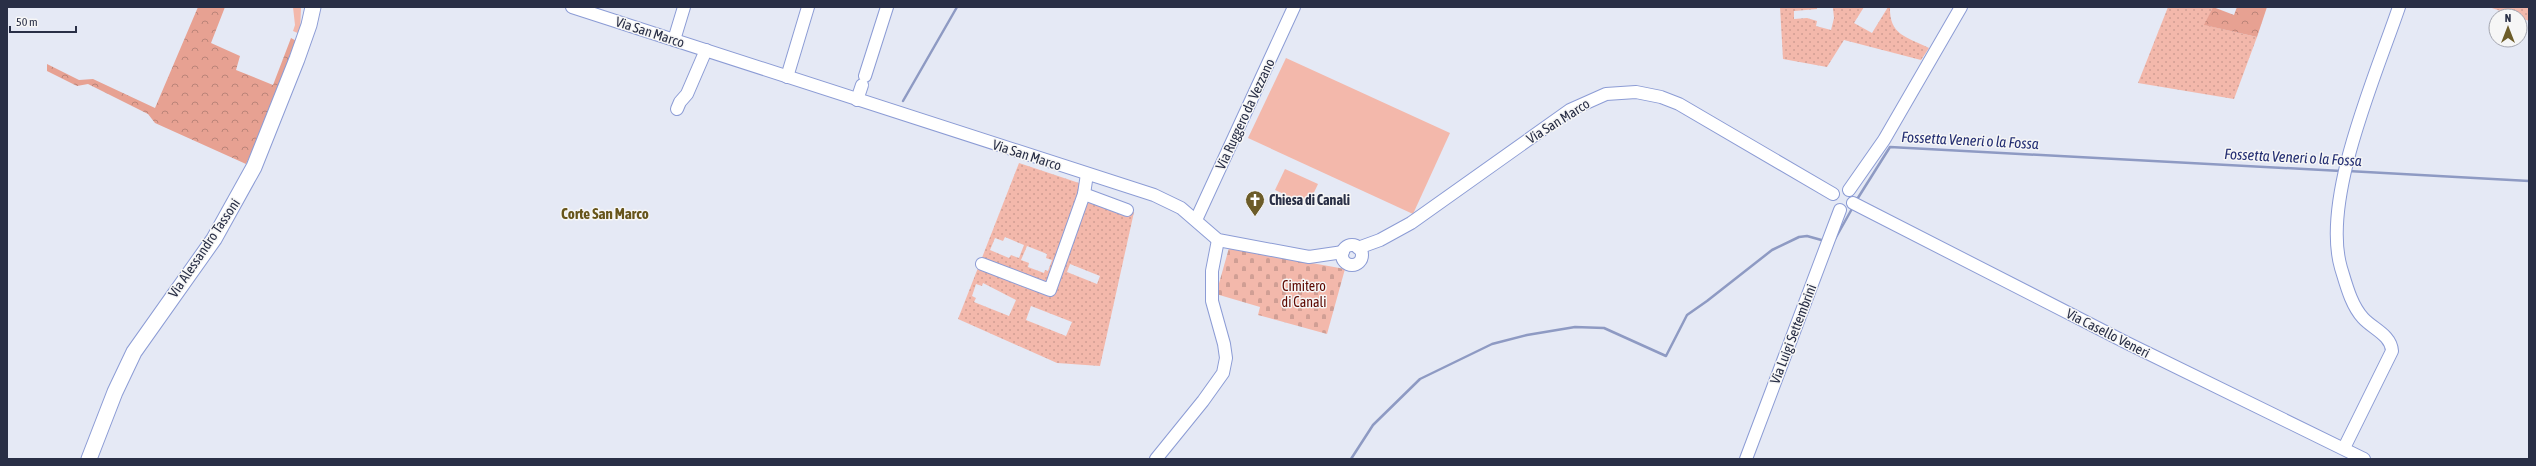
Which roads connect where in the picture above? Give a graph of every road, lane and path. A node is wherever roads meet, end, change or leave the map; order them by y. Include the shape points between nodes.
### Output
1 (306, 7) edge
2 (313, 7) edge
3 (572, 7) edge
4 (684, 7) edge
5 (808, 7) edge
6 (887, 7) edge
7 (1294, 7) edge
8 (1961, 7) edge
9 (2399, 7) edge
10 (601, 11) edge
11 (306, 32) junction
12 (674, 40) junction
13 (706, 50) junction
14 (787, 77) junction
15 (857, 100) junction
16 (677, 109) dead end
17 (1087, 174) junction
18 (1848, 190) junction
19 (1084, 194) junction
20 (1833, 194) junction
21 (1855, 204) junction
22 (1127, 210) dead end
23 (1840, 210) junction
24 (1196, 220) junction
25 (1218, 240) junction
26 (1360, 252) junction
27 (1344, 257) junction
28 (982, 264) dead end
29 (2344, 448) junction
30 (89, 459) edge
31 (1156, 459) edge
32 (1746, 459) edge
33 (2364, 459) edge

1 - 11 main road, Via Alessandro Tassoni
2 - 11 main road, Via Alessandro Tassoni
3 - 10 street, Via San Marco
4 - 12 street
5 - 14 street
6 - 15 street
7 - 24 street, Via Ruggero da Vezzano
8 - 18 street via 1884,140
9 - 29 street via 2364,104 2337,208 2338,258 2346,286 2362,317 2387,338 2392,351
10 - 12 street, Via San Marco
11 - 30 main road, Via Alessandro Tassoni via 254,167 214,239 134,352 115,392
12 - 13 street, Via San Marco
13 - 14 street, Via San Marco
13 - 16 street via 687,94
14 - 15 street, Via San Marco
15 - 17 street, Via San Marco
17 - 19 street
17 - 24 street, Via San Marco via 1166,199
18 - 20 street via 1838,189
18 - 21 street via 1853,195
19 - 22 street
19 - 28 street via 1050,290
20 - 23 street via 1833,203
20 - 26 street, Via San Marco via 1679,104 1648,93 1619,92 1587,100 1570,110 1449,197
21 - 23 street
21 - 29 street, Via Casello Veneri via 2127,343
23 - 32 street, Via Luigi Settembrini
24 - 25 street, Via San Marco
25 - 27 street via 1309,257
25 - 31 street via 1212,271 1212,301 1224,344 1226,358 1223,373 1203,402
26 - 27 street, Via San Marco via 1349,246
26 - 27 street, Via San Marco via 1356,263 1351,264
29 - 33 street, Via Casello Veneri

